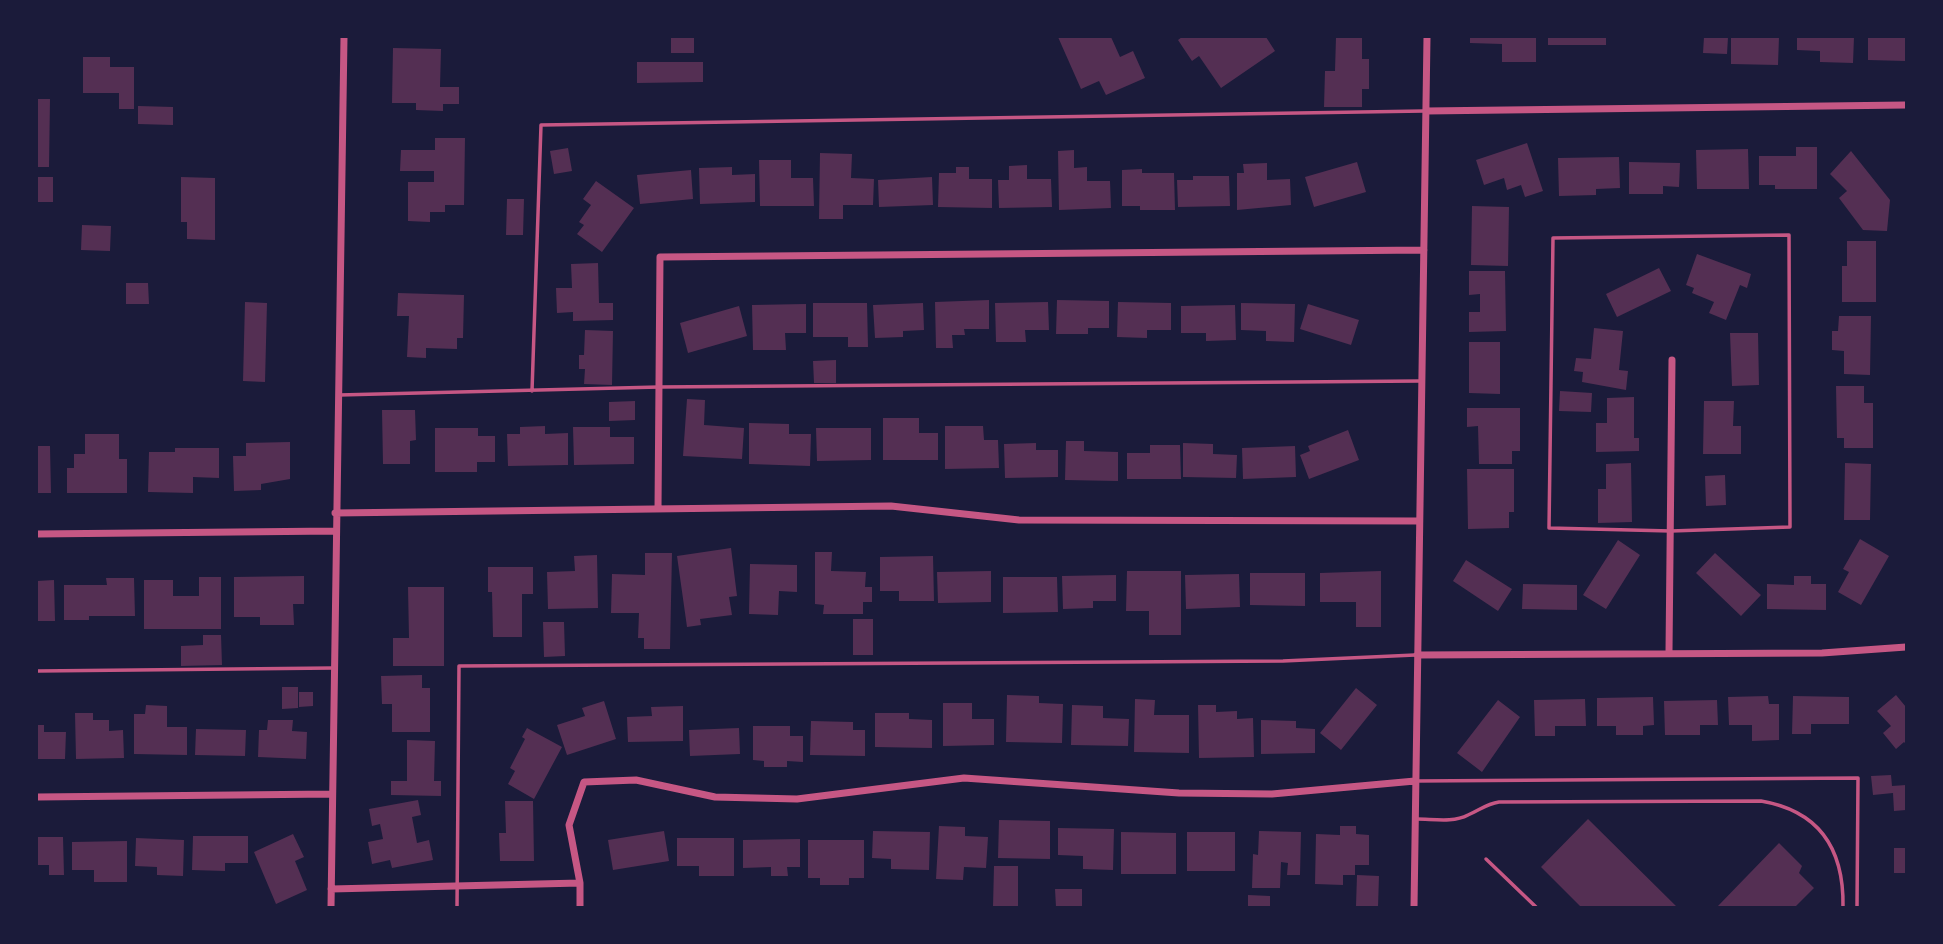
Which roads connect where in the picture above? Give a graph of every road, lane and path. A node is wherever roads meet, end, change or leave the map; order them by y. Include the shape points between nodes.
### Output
1 (344, 37) edge
2 (1427, 37) edge
3 (1906, 105) edge
4 (1426, 111) junction
5 (1424, 250) junction
6 (1672, 360) dead end
7 (1422, 381) junction
8 (659, 387) junction
9 (532, 391) junction
10 (337, 395) junction
11 (659, 509) junction
12 (335, 513) junction
13 (1419, 521) junction
14 (335, 531) junction
15 (1671, 531) junction
16 (37, 534) edge
17 (1906, 647) edge
18 (1669, 652) junction
19 (1417, 655) junction
20 (333, 668) junction
21 (37, 671) edge
22 (1415, 781) junction
23 (332, 794) junction
24 (37, 797) edge
25 (1415, 819) junction
26 (1486, 859) dead end
27 (580, 883) junction
28 (457, 886) junction
29 (331, 888) junction
30 (331, 907) edge
31 (457, 907) edge
32 (580, 907) edge
33 (1413, 907) edge
34 (1536, 907) edge
35 (1843, 907) edge
36 (1857, 907) edge

1 - 10 street
2 - 4 street
3 - 4 street
4 - 5 street
4 - 9 lane via 541,125
5 - 7 street
5 - 8 street via 660,257
6 - 15 street
7 - 8 lane
7 - 13 street
8 - 9 lane
8 - 11 street
9 - 10 lane
10 - 12 street
11 - 12 street
11 - 13 street via 891,506 1019,520
12 - 14 street
13 - 19 street
14 - 16 street
14 - 20 street
15 - 15 lane via 1549,528 1553,238 1789,234 1790,527
15 - 18 street
17 - 18 street via 1822,653
18 - 19 street
19 - 22 street
19 - 28 lane via 1283,661 460,666
20 - 21 lane
20 - 23 street
22 - 25 street
22 - 27 street via 1272,794 1180,793 964,778 797,799 715,797 636,780 584,782 569,825
22 - 36 lane via 1858,778
23 - 24 street
23 - 29 street
25 - 33 street
25 - 35 lane via 1454,820 1499,802 1779,804 1817,825 1827,839 1842,877
26 - 34 lane
27 - 28 street
27 - 32 street
28 - 29 street
28 - 31 lane
29 - 30 street

